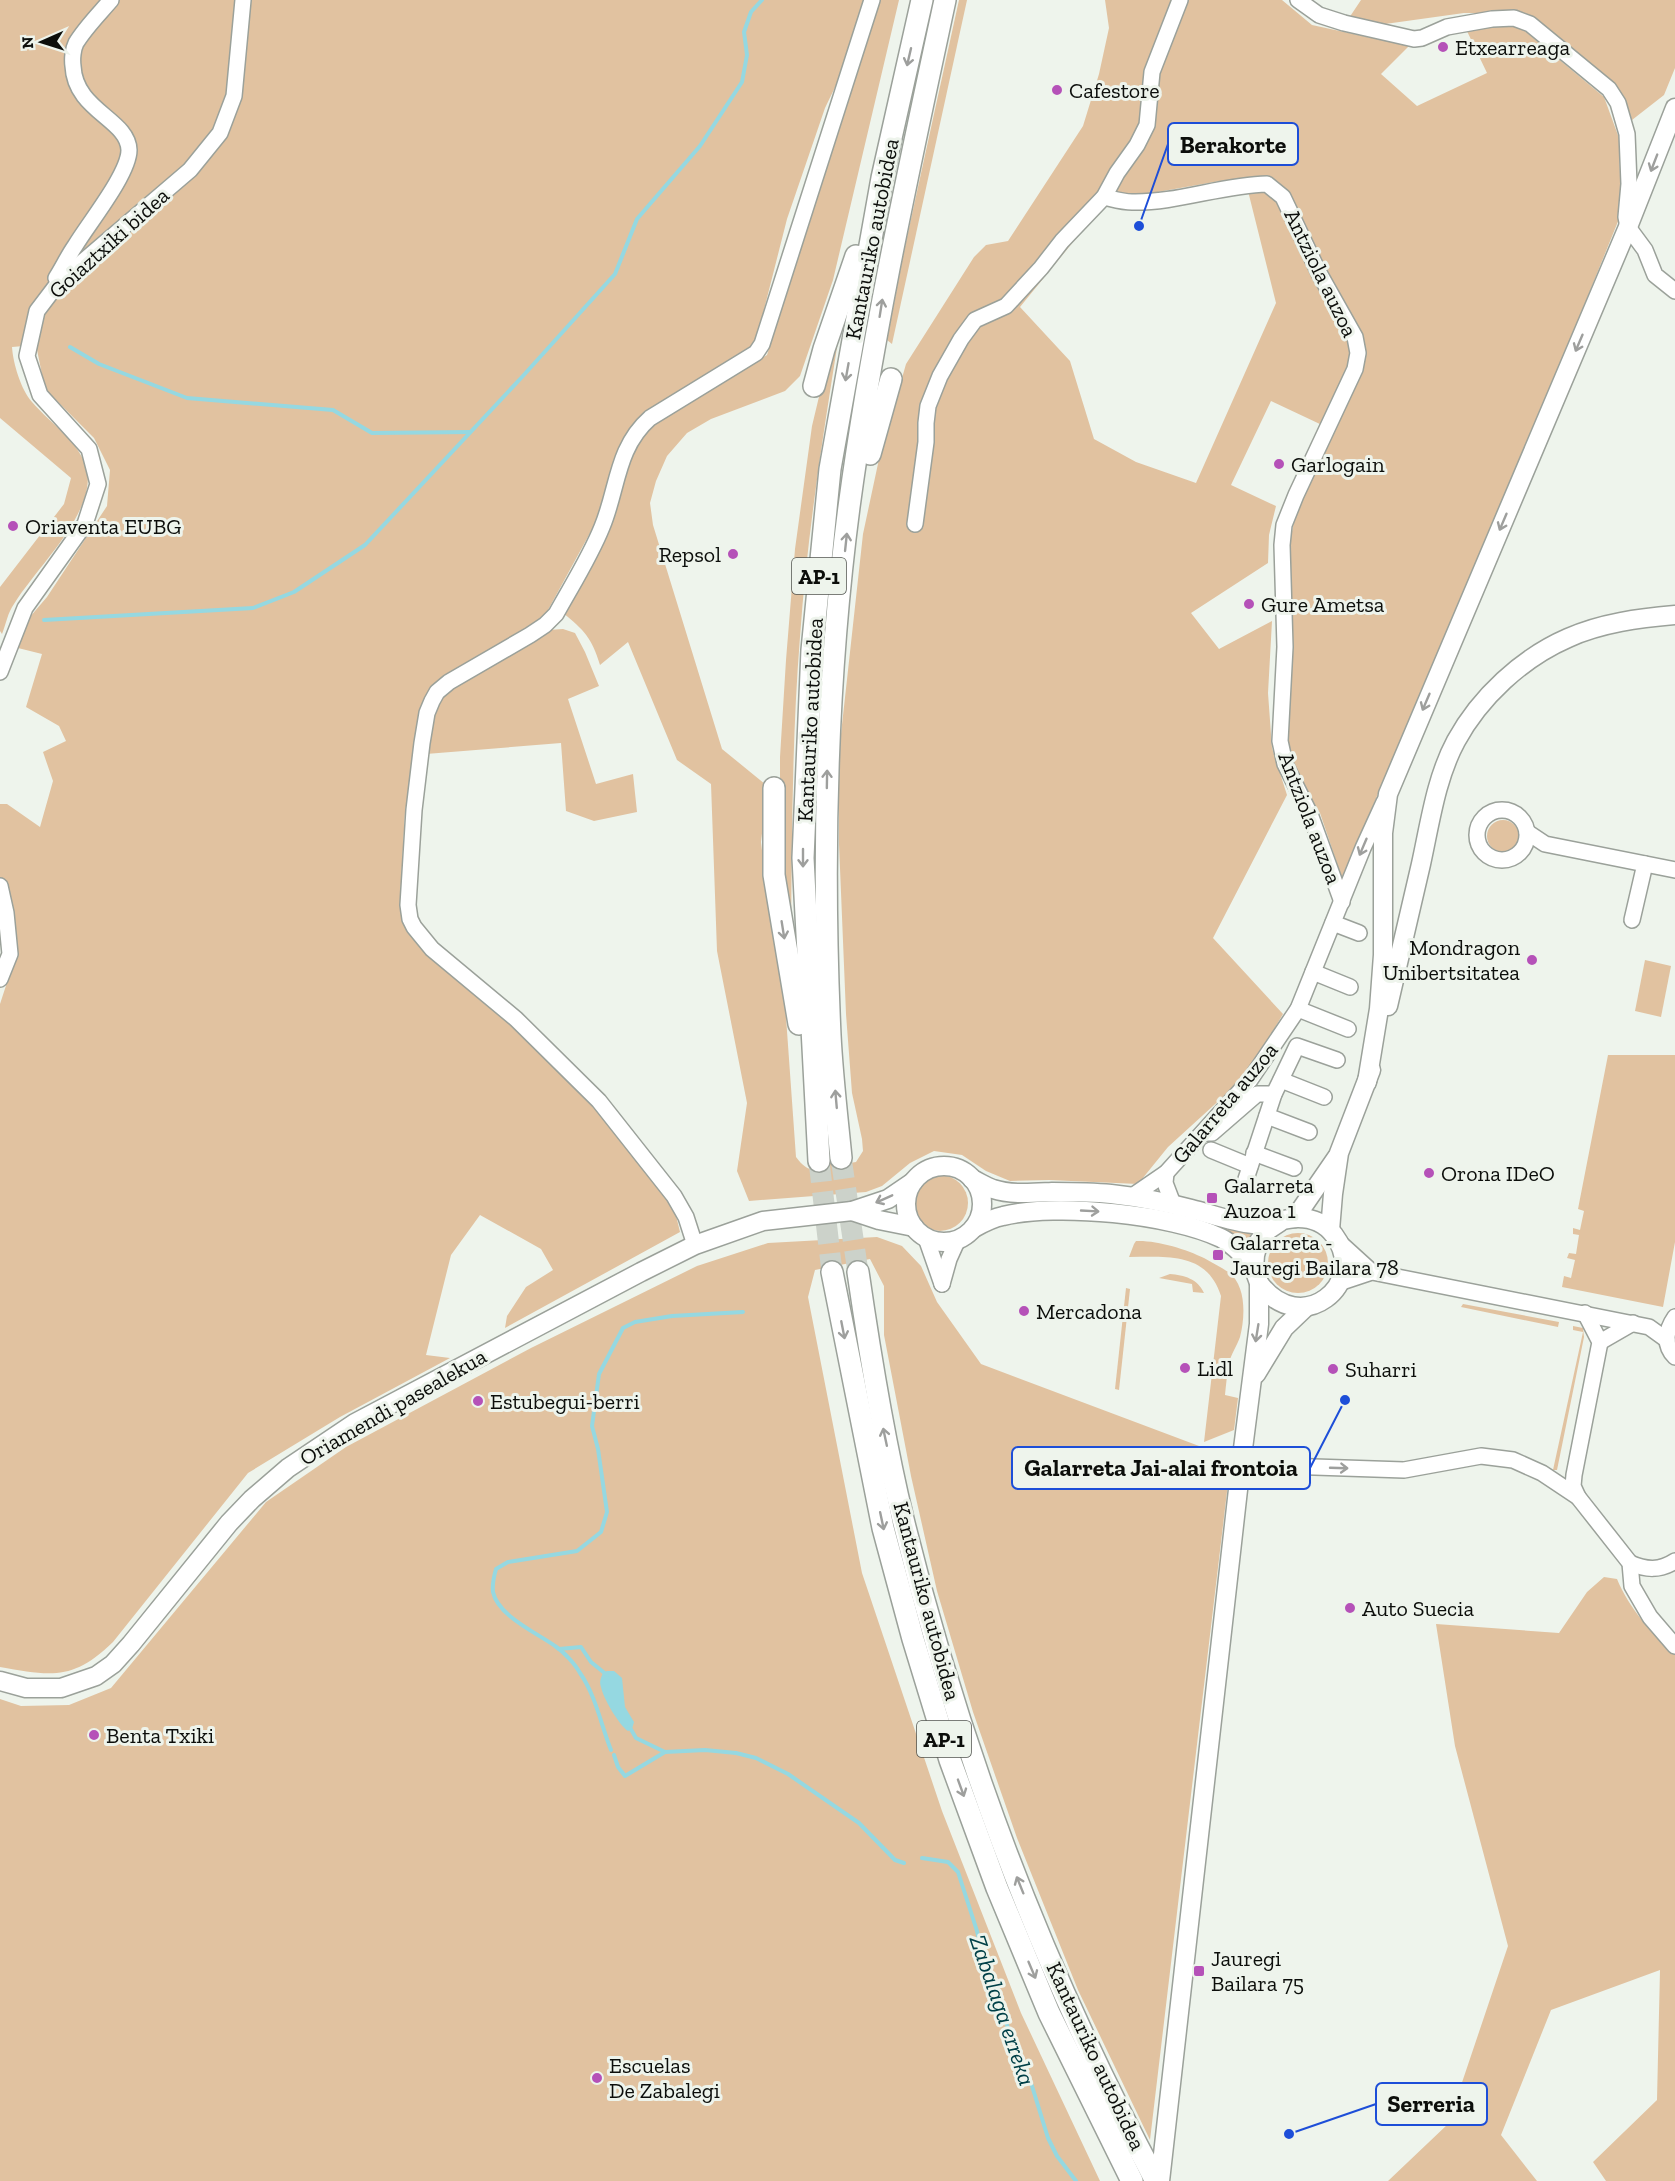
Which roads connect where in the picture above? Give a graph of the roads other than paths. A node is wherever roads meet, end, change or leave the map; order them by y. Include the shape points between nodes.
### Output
1 (111, 0) edge
2 (243, 0) edge
3 (872, 0) edge
4 (922, 0) edge
5 (945, 0) edge
6 (1180, 0) edge
7 (1298, 0) edge
8 (1675, 108) edge
9 (882, 178) junction
10 (1104, 197) junction
11 (1628, 227) junction
12 (1675, 291) edge
13 (37, 311) junction
14 (891, 379) dead end
15 (814, 386) dead end
16 (849, 508) junction
17 (915, 524) dead end
18 (1675, 615) edge
19 (0, 672) edge
20 (774, 788) dead end
21 (1388, 794) junction
22 (1527, 831) junction
23 (1545, 844) junction
24 (1520, 852) junction
25 (1645, 864) junction
26 (1675, 870) edge
27 (0, 886) edge
28 (1342, 903) junction
29 (1632, 920) dead end
30 (1333, 923) junction
31 (1359, 933) dead end
32 (1313, 972) junction
33 (0, 979) edge
34 (1350, 987) dead end
35 (1299, 1009) junction
36 (1348, 1029) dead end
37 (1336, 1060) dead end
38 (1281, 1080) junction
39 (1367, 1082) junction
40 (1274, 1094) junction
41 (1324, 1097) dead end
42 (1267, 1116) junction
43 (1309, 1132) dead end
44 (1201, 1133) junction
45 (1211, 1150) dead end
46 (1339, 1153) junction
47 (841, 1158) tunnel mouth
48 (1250, 1166) junction
49 (1294, 1168) dead end
50 (1166, 1173) junction
51 (972, 1179) junction
52 (913, 1182) junction
53 (1131, 1197) junction
54 (1181, 1206) junction
55 (852, 1211) junction
56 (1287, 1220) junction
57 (974, 1228) junction
58 (920, 1233) junction
59 (1334, 1236) junction
60 (958, 1239) junction
61 (696, 1245) junction
62 (832, 1272) tunnel mouth
63 (858, 1272) tunnel mouth
64 (1372, 1272) junction
65 (1257, 1276) junction
66 (1339, 1283) junction
67 (1306, 1307) junction
68 (1585, 1313) junction
69 (1673, 1320) edge
70 (1633, 1323) junction
71 (1652, 1328) junction
72 (1667, 1340) junction
73 (1600, 1342) junction
74 (1675, 1357) edge
75 (1250, 1383) junction
76 (1240, 1472) junction
77 (1573, 1477) junction
78 (1550, 1479) junction
79 (1578, 1497) junction
80 (1675, 1561) edge
81 (1630, 1563) junction
82 (1675, 1646) edge
83 (0, 1681) edge
84 (1132, 2181) edge
85 (1158, 2181) edge

1 - 13 street via 75,45 73,75 78,90 116,126 126,138 129,150 125,165
2 - 13 street, Goiaztxiki bidea via 234,96 220,133 190,170 59,282
3 - 61 street via 756,354 637,429 621,464 603,527 556,614 545,626 436,692 427,713 422,743 408,885 414,927 432,949 516,1019 599,1101 674,1196
4 -> 9 highway, Kantauriko autobidea / AP-1
16 -> 5 highway, Kantauriko autobidea / AP-1 via 886,276
6 - 10 street via 1152,72 1147,125
7 - 11 street via 1319,15 1414,39 1447,27 1492,19 1514,18 1530,24 1609,88 1618,103 1627,134
8 -> 11 main road
9 - 15 highway
9 - 20 highway, Kantauriko autobidea / AP-1 via 830,469 812,650 803,858 819,1161 805,1094 798,1013 774,875
10 - 17 street via 1006,306 975,320 961,339 928,406
10 - 28 street, Antziola auzoa via 1131,202 1267,184 1283,198 1355,337 1355,369 1296,495 1284,525 1282,545 1285,647 1280,741 1285,764 1310,814
11 - 12 street via 1645,250 1655,275
11 -> 21 main road
13 - 19 street, Goiaztxiki bidea via 27,356 40,395 89,449 98,484 85,524 25,608
14 - 16 highway via 864,475
47 -> 16 highway, Kantauriko autobidea / AP-1 via 830,1038 825,891 827,770
18 - 39 main road via 1601,628 1546,650 1495,689 1456,742 1432,811
21 -> 28 street, Galarreta auzoa
21 - 39 main road via 1383,833 1383,955
22 - 23 street
22 - 24 street via 1527,842
22 - 24 street via 1518,815 1500,810 1485,817 1478,829 1479,844 1491,858 1509,860
23 - 24 street
23 - 25 street
25 - 26 street
25 - 29 street
27 - 33 street via 10,954
28 - 30 street, Galarreta auzoa
30 - 31 street
30 - 32 street, Galarreta auzoa
32 - 34 street
32 - 35 street, Galarreta auzoa
35 - 36 street
35 - 44 street, Galarreta auzoa via 1250,1080
37 - 38 street via 1298,1046
38 - 40 street
38 - 41 street
39 - 46 main road
40 - 42 street
40 - 44 street via 1257,1094 1212,1133
42 - 43 street
42 - 48 street
44 - 50 street, Galarreta auzoa
45 - 48 street
46 - 56 main road
46 - 59 main road via 1333,1194
48 - 49 street
50 - 53 street, Galarreta auzoa
50 - 54 street via 1166,1183
51 - 52 main road via 951,1167 936,1167
51 - 53 main road via 1007,1192
51 - 57 main road via 982,1205
52 -> 55 main road, Oriamendi pasealekua via 888,1199
52 - 58 main road via 906,1210
53 - 54 main road
54 - 56 main road via 1254,1224
55 - 58 main road, Oriamendi pasealekua
55 - 61 main road, Oriamendi pasealekua via 763,1221
56 - 59 main road via 1314,1221
56 - 65 main road via 1268,1230 1260,1241 1255,1255
57 - 60 main road
57 -> 65 main road via 1004,1215 1108,1212 1190,1227 1221,1239 1241,1253
58 - 60 main road via 938,1242
58 - 60 street via 942,1284
59 - 64 street
59 - 66 main road via 1343,1255
61 - 83 main road, Oriamendi pasealekua via 356,1423 288,1468 229,1523 131,1644 96,1676 52,1689
62 -> 84 highway, Kantauriko autobidea / AP-1 via 883,1528 950,1760 997,1888 1050,2013
85 -> 63 highway, Kantauriko autobidea / AP-1 via 1068,2004 970,1755 903,1518 875,1390
64 - 66 street
64 - 68 street
65 - 67 main road via 1267,1294 1278,1303
65 -> 75 main road via 1259,1324
66 - 67 main road via 1320,1303
67 - 75 main road via 1284,1328
68 - 70 street
68 - 73 street
69 - 71 street
69 - 72 street
70 - 71 street
70 - 73 street
71 - 72 street
72 - 74 street
73 - 77 street
75 - 76 main road
76 -> 78 street via 1252,1465 1404,1470 1481,1456 1513,1460
76 - 85 main road
77 - 78 street
77 - 79 street
78 - 79 street
79 - 81 street
80 - 81 street via 1658,1569 1639,1568
81 - 82 street via 1632,1586 1650,1617

